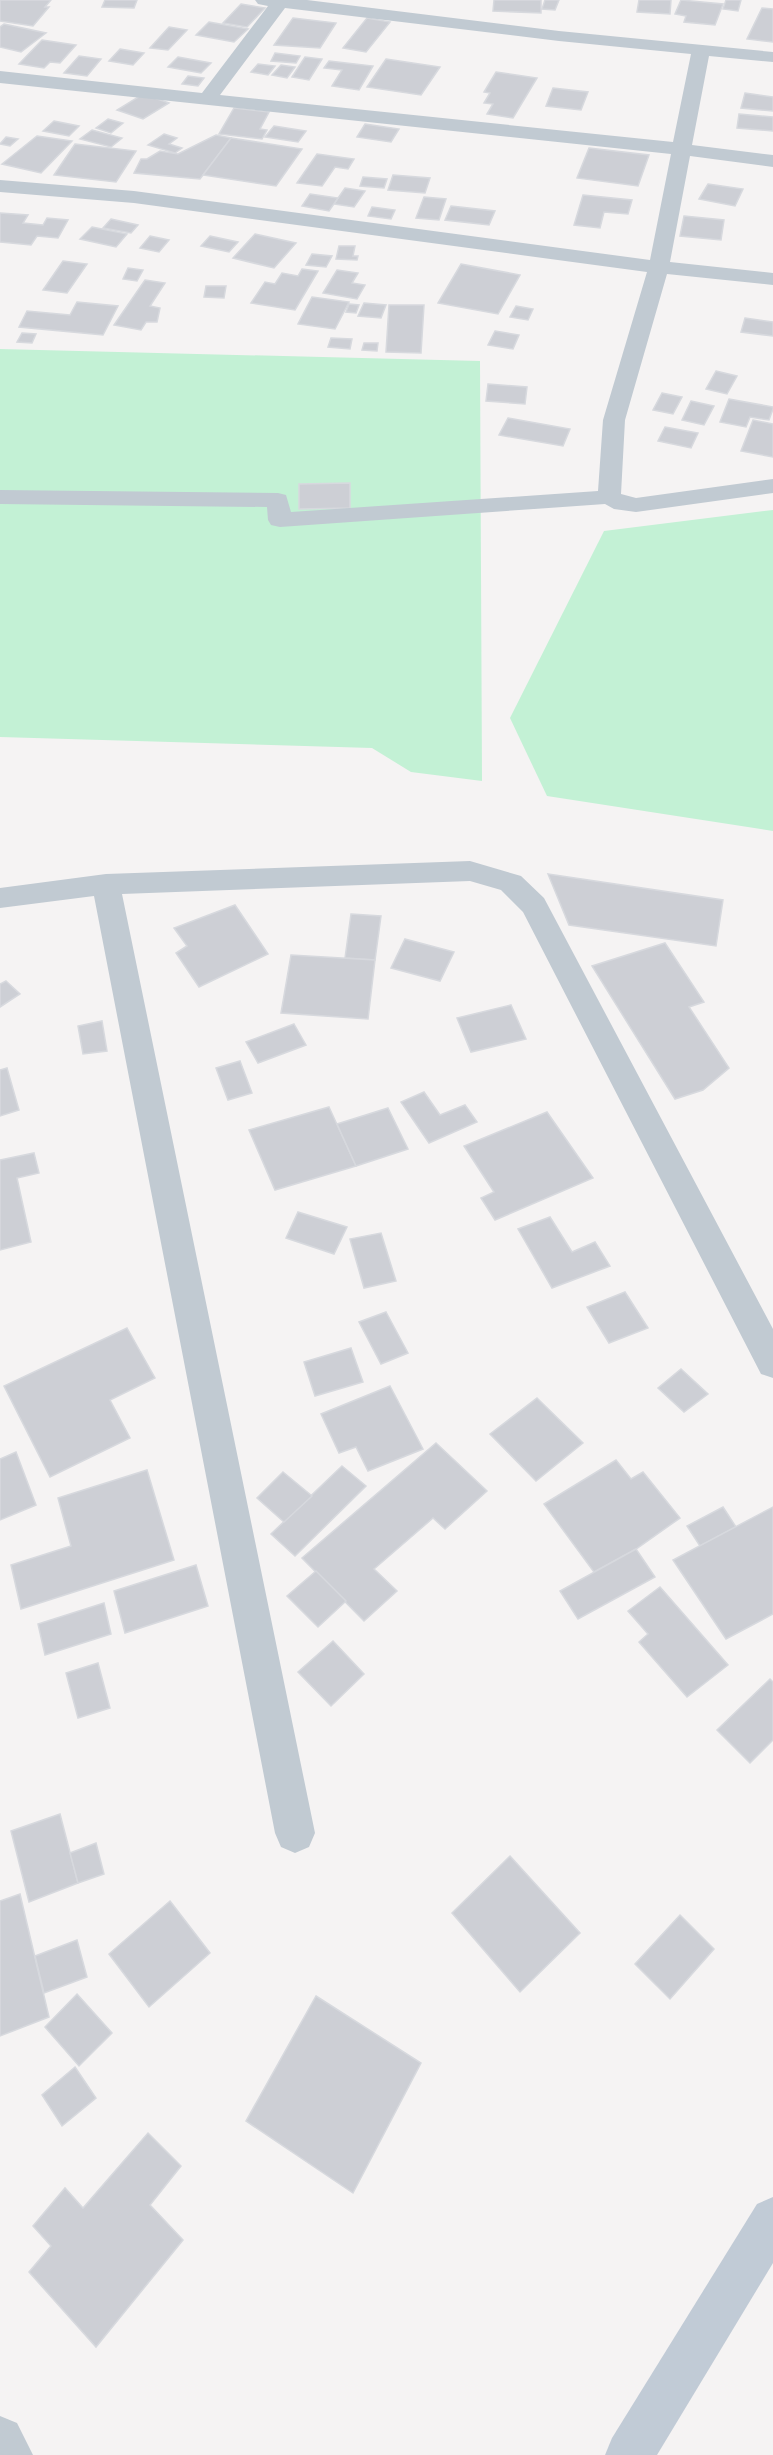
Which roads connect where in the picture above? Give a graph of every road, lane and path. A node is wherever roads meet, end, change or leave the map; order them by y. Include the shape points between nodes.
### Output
1 (272, 1) edge
2 (435, 3) dead end
3 (396, 15) junction
4 (701, 50) junction
5 (773, 57) edge
6 (0, 77) edge
7 (208, 98) junction
8 (682, 149) junction
9 (773, 161) edge
10 (0, 186) edge
11 (659, 267) junction
12 (773, 279) edge
13 (773, 486) edge
14 (0, 497) edge
15 (609, 497) junction
16 (106, 884) junction
17 (0, 898) edge
18 (773, 1363) edge
19 (295, 1833) dead end
20 (773, 2220) edge
21 (0, 2440) edge
22 (9, 2455) edge
23 (629, 2455) edge

1 - 3 street
1 - 7 street
2 - 3 street
3 - 4 street
4 - 5 street
4 - 8 street
6 - 7 street
7 - 8 street
8 - 9 street
8 - 11 street
10 - 11 street via 263,212
11 - 12 street
11 - 15 street via 614,420
13 - 15 street via 636,505 622,504
14 - 15 street via 278,500 280,520
16 - 17 street
16 - 18 street via 470,871 511,883 534,905
16 - 19 street
20 - 23 street
21 - 22 street

